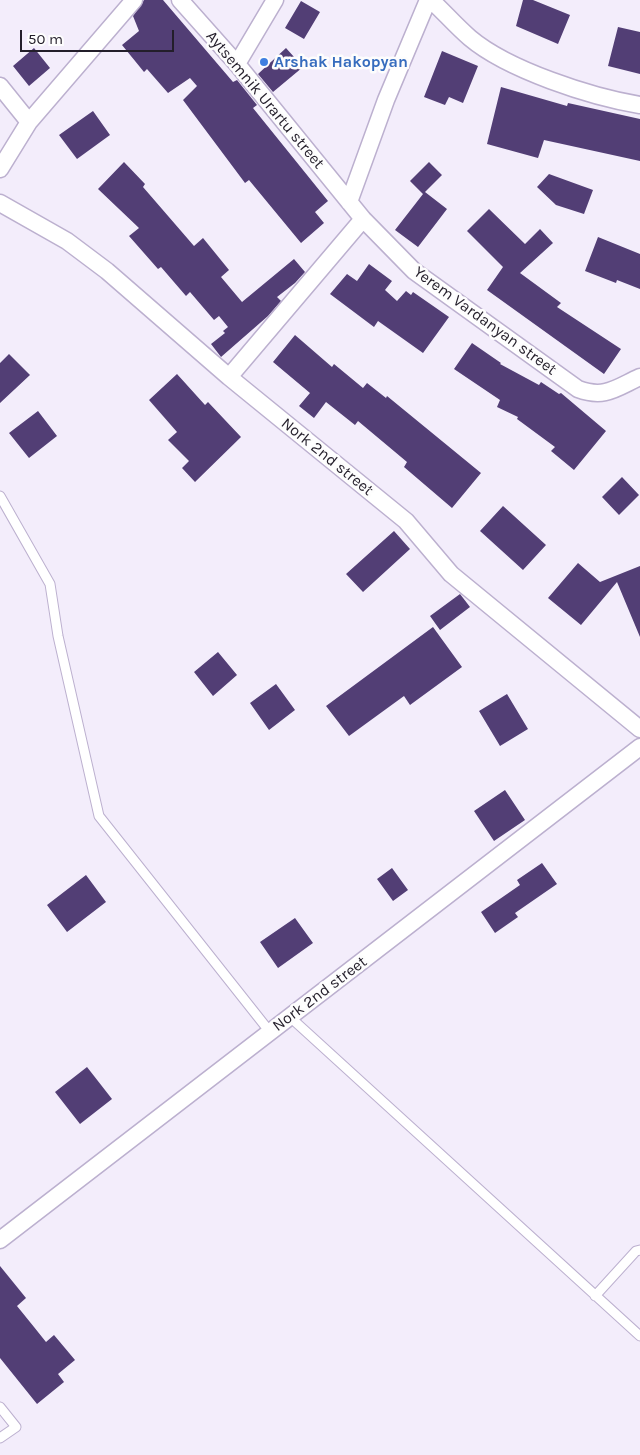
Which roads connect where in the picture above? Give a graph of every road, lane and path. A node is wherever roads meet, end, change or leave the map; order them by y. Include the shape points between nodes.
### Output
1 (134, 0) edge
2 (180, 0) edge
3 (275, 0) edge
4 (430, 0) edge
5 (238, 64) junction
6 (0, 86) edge
7 (640, 106) edge
8 (29, 122) junction
9 (0, 169) edge
10 (349, 202) junction
11 (0, 203) edge
12 (363, 219) junction
13 (229, 377) junction
14 (640, 377) edge
15 (0, 496) edge
16 (640, 729) edge
17 (640, 747) edge
18 (290, 1017) junction
19 (270, 1032) junction
20 (0, 1240) edge
21 (640, 1250) edge
22 (595, 1296) junction
23 (640, 1336) edge
24 (0, 1407) edge
25 (0, 1438) edge

1 - 8 street
2 - 5 street, Aytsemnik Urartu street
3 - 5 street
4 - 7 street via 471,38 504,60 542,77
4 - 10 street via 386,100
5 - 10 street, Aytsemnik Urartu street
6 - 8 street
8 - 9 street
10 - 12 street, Yerem Vardanyan street
11 - 13 street, Nork 2nd street via 67,241 107,271
12 - 13 street
12 - 14 street, Yerem Vardanyan street via 426,281 578,389 593,394 607,392
13 - 16 street, Nork 2nd street via 406,521 451,574
15 - 19 lane via 50,584 58,636 99,816
17 - 18 street, Nork 2nd street
18 - 19 street, Nork 2nd street
18 - 22 lane
19 - 20 street, Nork 2nd street
21 - 22 lane
22 - 23 lane
24 - 25 lane via 16,1427

